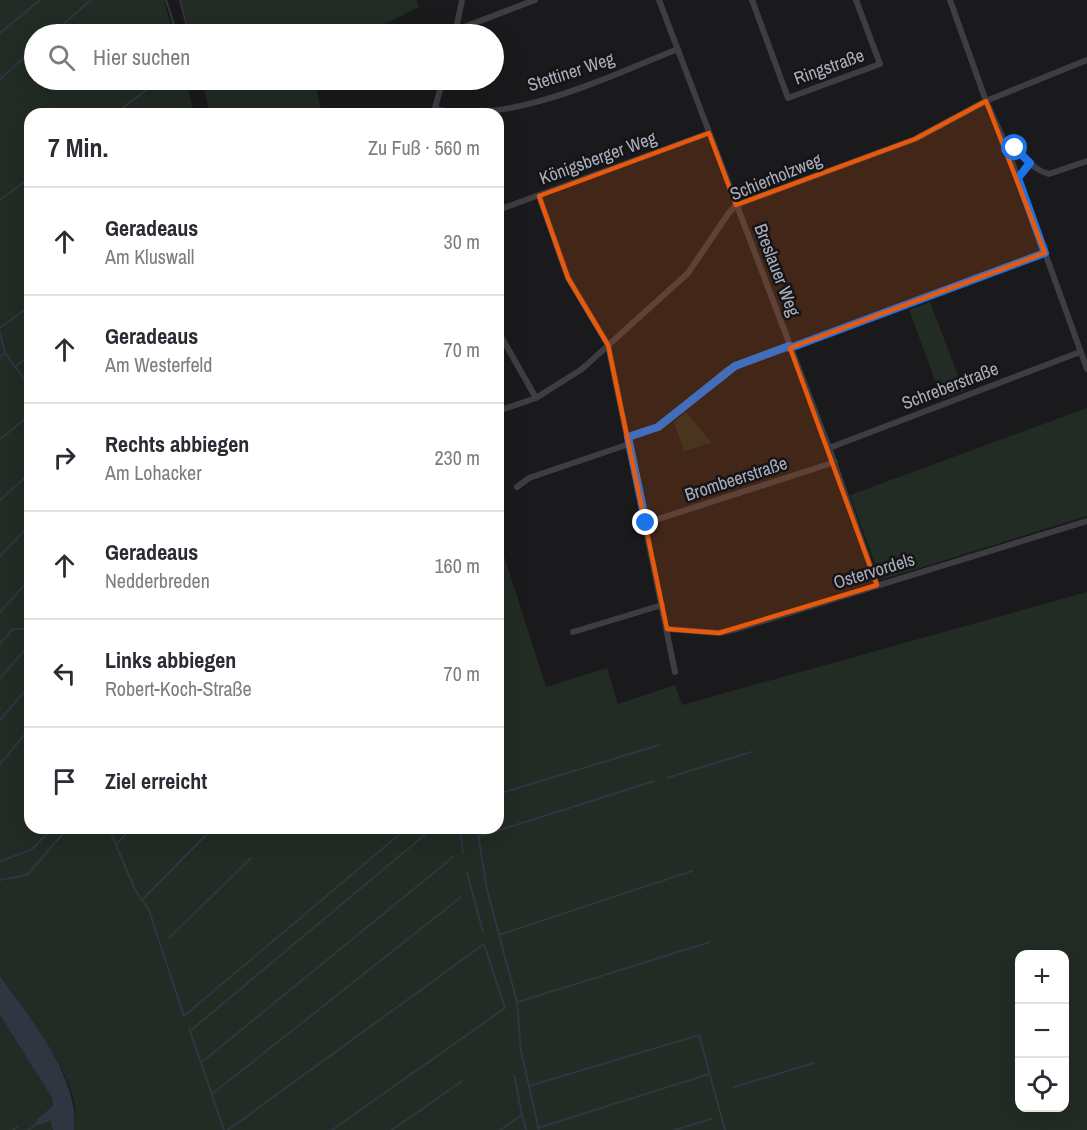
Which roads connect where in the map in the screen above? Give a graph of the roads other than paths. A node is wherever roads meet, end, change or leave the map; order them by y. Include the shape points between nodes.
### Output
1 (462, 0) edge
2 (534, 0) edge
3 (659, 0) edge
4 (752, 0) edge
5 (856, 0) edge
6 (950, 0) edge
7 (457, 24) edge
8 (475, 24) edge
9 (678, 49) junction
10 (1087, 60) edge
11 (440, 90) edge
12 (986, 101) junction
13 (435, 108) edge
14 (504, 108) edge
15 (709, 133) junction
16 (1006, 145) junction
17 (1087, 161) edge
18 (1030, 163) junction
19 (1018, 178) junction
20 (539, 196) junction
21 (736, 206) junction
22 (504, 208) edge
23 (1045, 253) junction
24 (504, 342) edge
25 (608, 345) junction
26 (790, 347) junction
27 (1080, 352) junction
28 (1087, 369) edge
29 (536, 398) junction
30 (504, 409) edge
31 (629, 440) junction
32 (829, 448) junction
33 (835, 462) junction
34 (517, 487) dead end
35 (1087, 521) edge
36 (646, 523) junction
37 (877, 585) junction
38 (662, 605) junction
39 (667, 629) junction
40 (573, 632) dead end
41 (675, 672) dead end

1 - 7 street
2 - 8 street
3 - 9 street, Breslauer Weg
4 - 5 street, Ringstraße via 788,98 880,64
6 - 12 street
9 - 14 street, Stettiner Weg via 552,98
9 - 15 street, Breslauer Weg
10 - 12 street, Schierholzweg
11 - 13 street
12 - 16 street
12 - 21 street, Schierholzweg via 915,140
15 - 20 street, Königsberger Weg
15 - 21 street, Breslauer Weg
16 - 18 street
16 - 19 street
17 - 18 street via 1049,174
18 - 19 street
19 - 23 street
20 - 22 street, Königsberger Weg
20 - 25 street via 568,278
21 - 25 street, Schierholzweg via 688,273
21 - 26 street, Breslauer Weg
23 - 26 street
23 - 27 street
24 - 29 street
25 - 29 street, Schierholzweg via 582,369
25 - 31 street
26 - 31 street via 727,370 658,427
26 - 32 street, Breslauer Weg
27 - 28 street
27 - 32 street, Schreberstraße
29 - 30 street, Schierholzweg
31 - 34 street via 528,478
31 - 36 street
32 - 33 street, Breslauer Weg
33 - 36 street, Brombeerstraße
33 - 37 street, Breslauer Weg
35 - 37 street, Ostervordels
36 - 38 street
37 - 39 street, Ostervordels via 728,631
38 - 39 street
38 - 40 street
39 - 41 street

